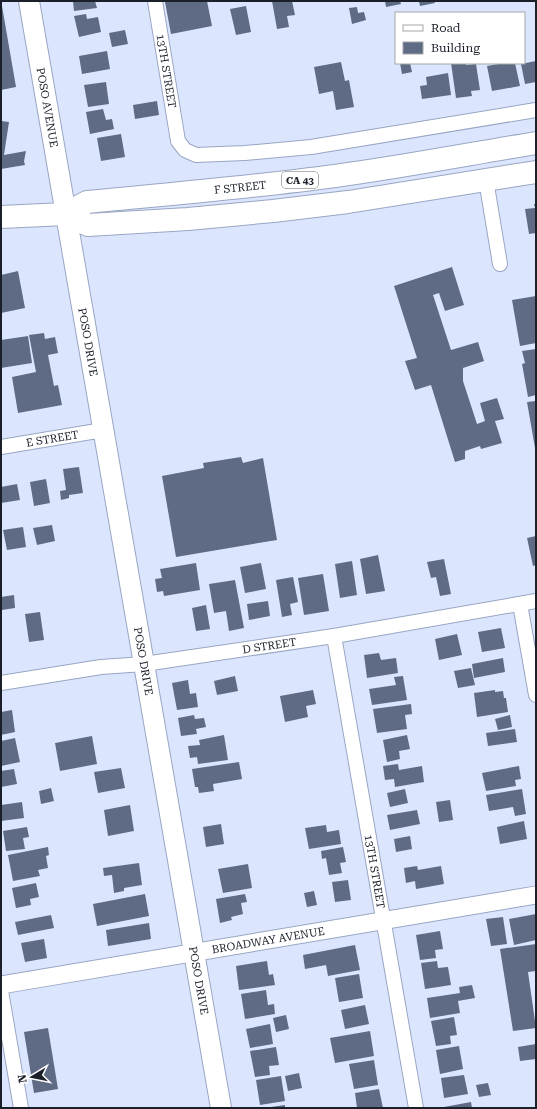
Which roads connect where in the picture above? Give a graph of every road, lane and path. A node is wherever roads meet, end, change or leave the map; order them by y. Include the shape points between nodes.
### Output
1 (29, 1) edge
2 (155, 1) edge
3 (536, 110) edge
4 (536, 143) edge
5 (536, 172) edge
6 (486, 180) junction
7 (65, 214) junction
8 (1, 217) edge
9 (500, 264) dead end
10 (103, 430) junction
11 (1, 447) edge
12 (536, 601) edge
13 (520, 604) junction
14 (334, 636) junction
15 (144, 664) junction
16 (1, 683) edge
17 (536, 695) edge
18 (536, 895) edge
19 (383, 920) junction
20 (194, 952) junction
21 (1, 985) edge
22 (1, 991) edge
23 (21, 1108) edge
24 (221, 1108) edge
25 (416, 1108) edge

1 - 7 main road, POSO AVENUE
2 - 3 street, 13TH STREET via 178,141 185,150 196,155 311,147
4 - 7 main road, F STREET / CA 43 via 329,177 87,202
5 - 6 main road, F STREET / CA 43
6 - 7 main road, F STREET / CA 43 via 348,202 188,219 88,225
6 - 9 street
7 - 8 main road, F STREET / CA 43
7 - 10 main road, POSO DRIVE
10 - 11 street, E STREET
10 - 15 main road, POSO DRIVE
12 - 13 street, D STREET
13 - 14 street, D STREET
13 - 17 street
14 - 15 street, D STREET
14 - 19 street, 13TH STREET
15 - 16 street, D STREET via 101,667
15 - 20 main road, POSO DRIVE
18 - 19 street, BROADWAY AVENUE
19 - 20 street, BROADWAY AVENUE
19 - 25 street, 13TH STREET
20 - 21 street, BROADWAY AVENUE
20 - 24 main road, POSO DRIVE
22 - 23 street

